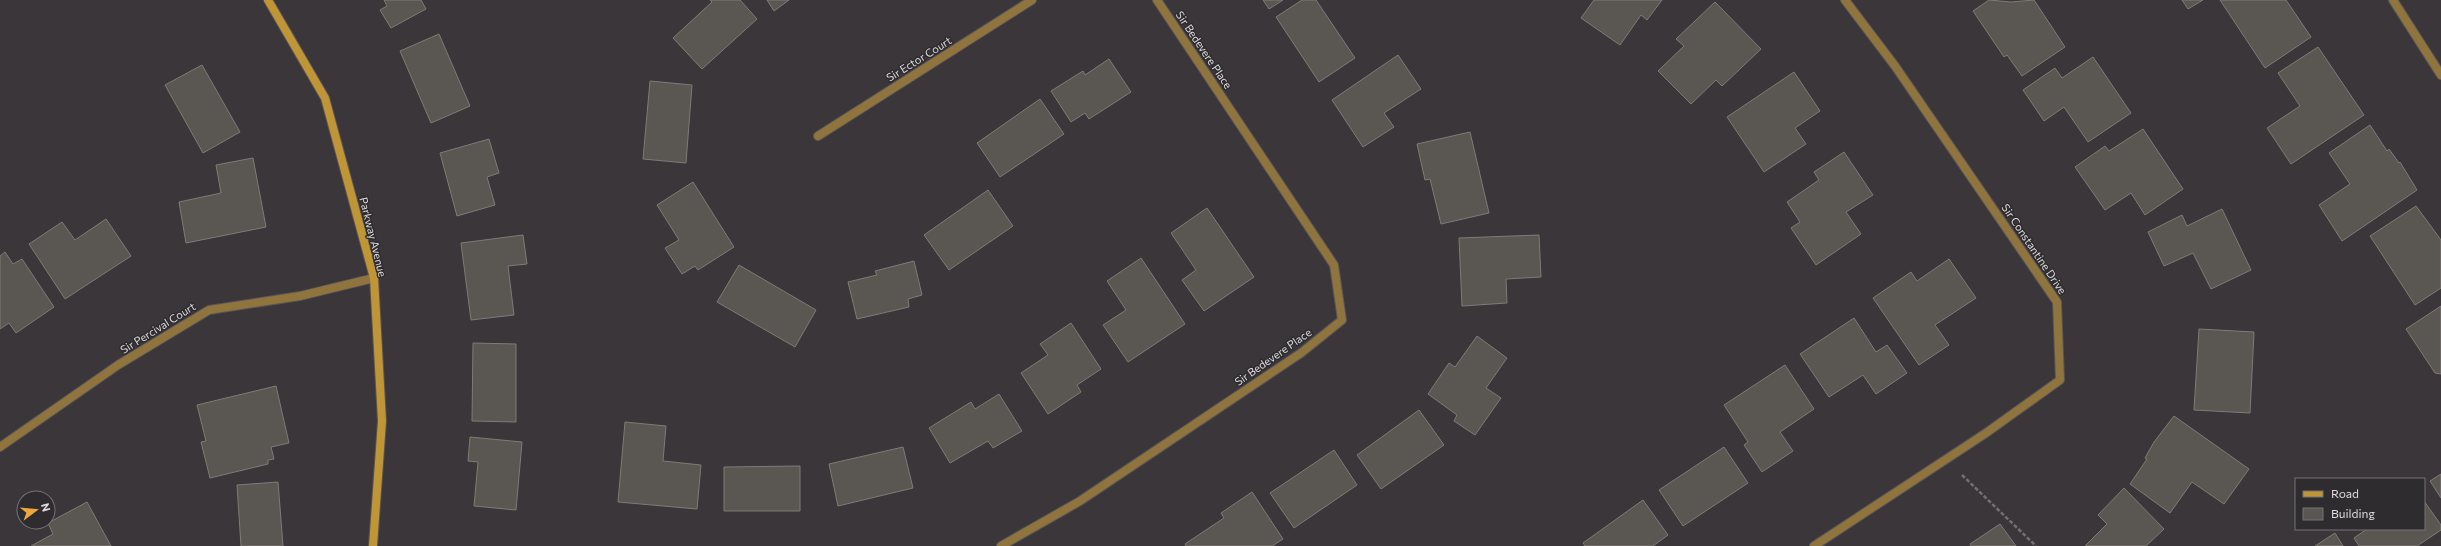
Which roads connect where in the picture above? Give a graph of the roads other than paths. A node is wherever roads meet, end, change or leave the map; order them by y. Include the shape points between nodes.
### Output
1 (268, 0) edge
2 (1032, 0) edge
3 (1157, 0) edge
4 (1845, 0) edge
5 (2393, 0) edge
6 (2441, 75) edge
7 (818, 136) dead end
8 (374, 278) junction
9 (0, 447) edge
10 (373, 546) edge
11 (1000, 546) edge
12 (1814, 546) edge

1 - 8 street, Parkway Avenue via 326,98
2 - 7 street, Sir Ector Court
3 - 11 street, Sir Bedevere Place via 1334,265 1342,320 1301,353 1080,500
4 - 12 street, Sir Constantine Drive via 1903,78 2058,302 2060,380
5 - 6 street
8 - 9 street, Sir Percival Court via 300,296 209,310 118,366
8 - 10 street, Parkway Avenue via 382,421

